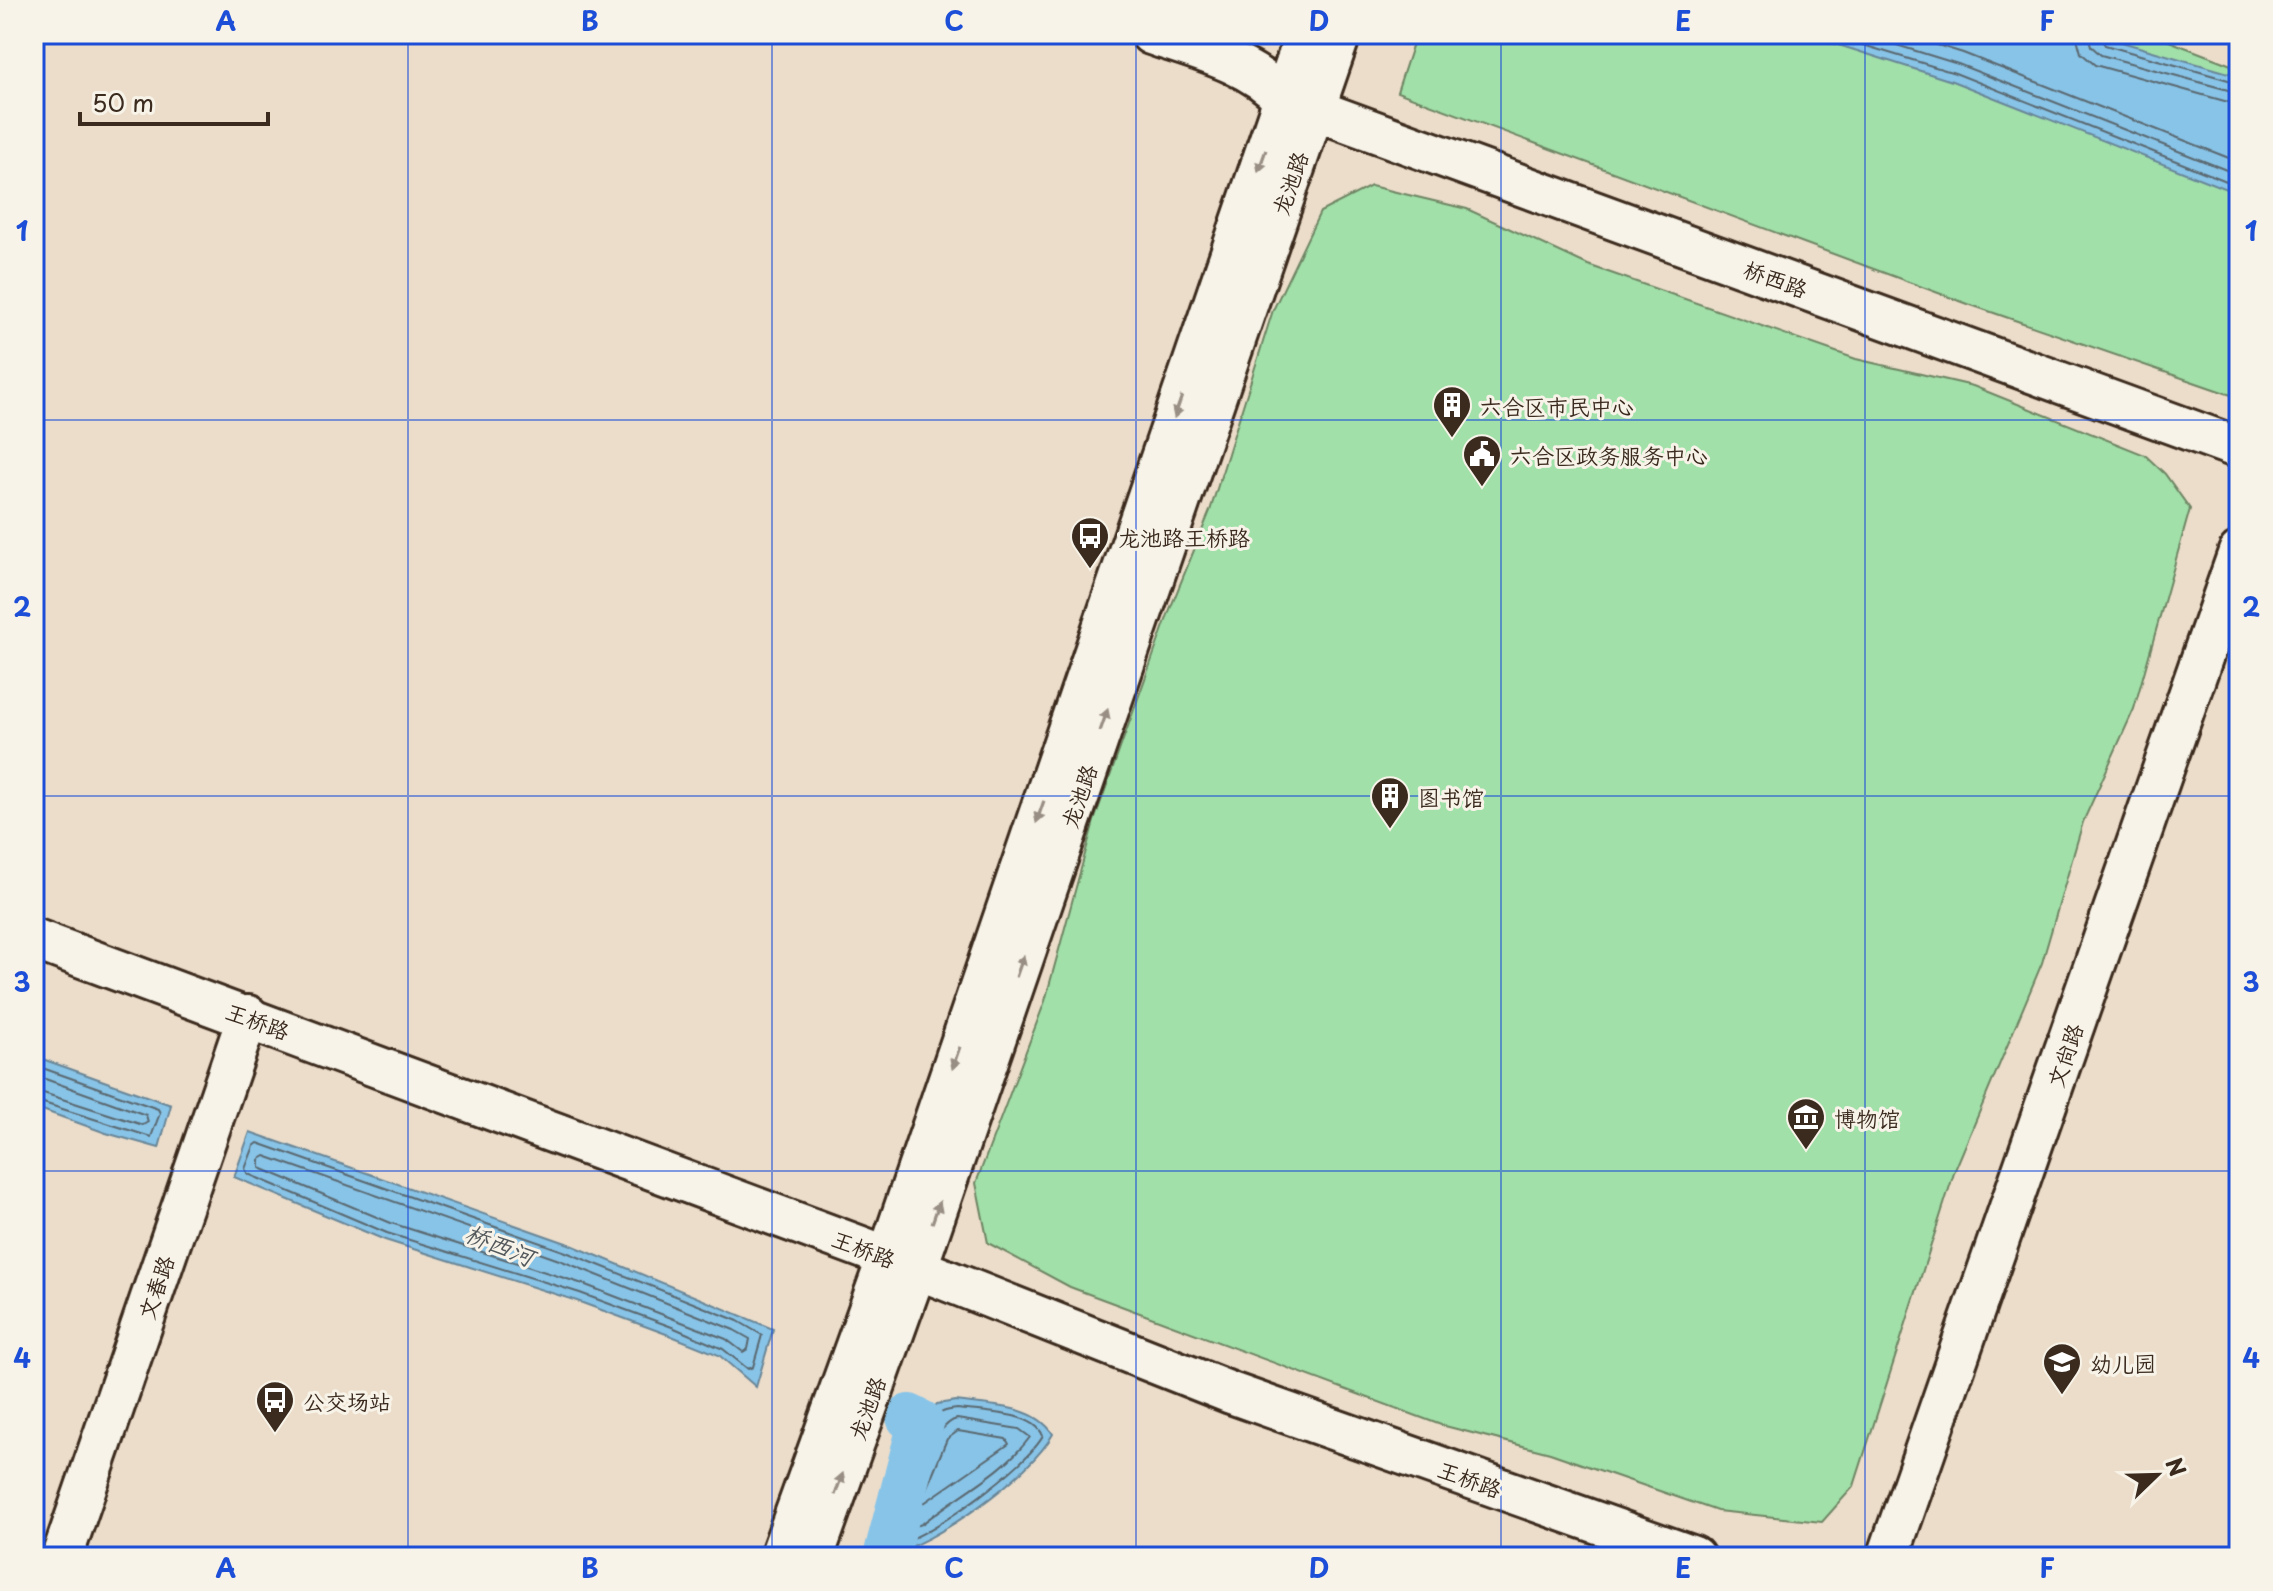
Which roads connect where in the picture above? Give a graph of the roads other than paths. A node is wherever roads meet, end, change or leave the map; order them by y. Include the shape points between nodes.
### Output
1 (1151, 34) edge
2 (1306, 34) edge
3 (1340, 34) edge
4 (1299, 104) junction
5 (2239, 448) edge
6 (2239, 552) edge
7 (34, 939) edge
8 (248, 1016) junction
9 (902, 1262) junction
10 (62, 1557) edge
11 (780, 1557) edge
12 (813, 1557) edge
13 (1694, 1557) edge
14 (1888, 1557) edge

1 - 4 street, 桥西路 via 1232,62
2 - 4 street, 龙池路
3 - 4 street, 龙池路
4 - 5 street, 桥西路
4 - 9 street, 龙池路
6 - 14 street, 文尚路
7 - 8 street, 王桥路
8 - 9 street, 王桥路
8 - 10 street, 文春路
9 - 11 street, 龙池路
12 -> 9 street, 龙池路
9 - 13 street, 王桥路 via 1231,1393

